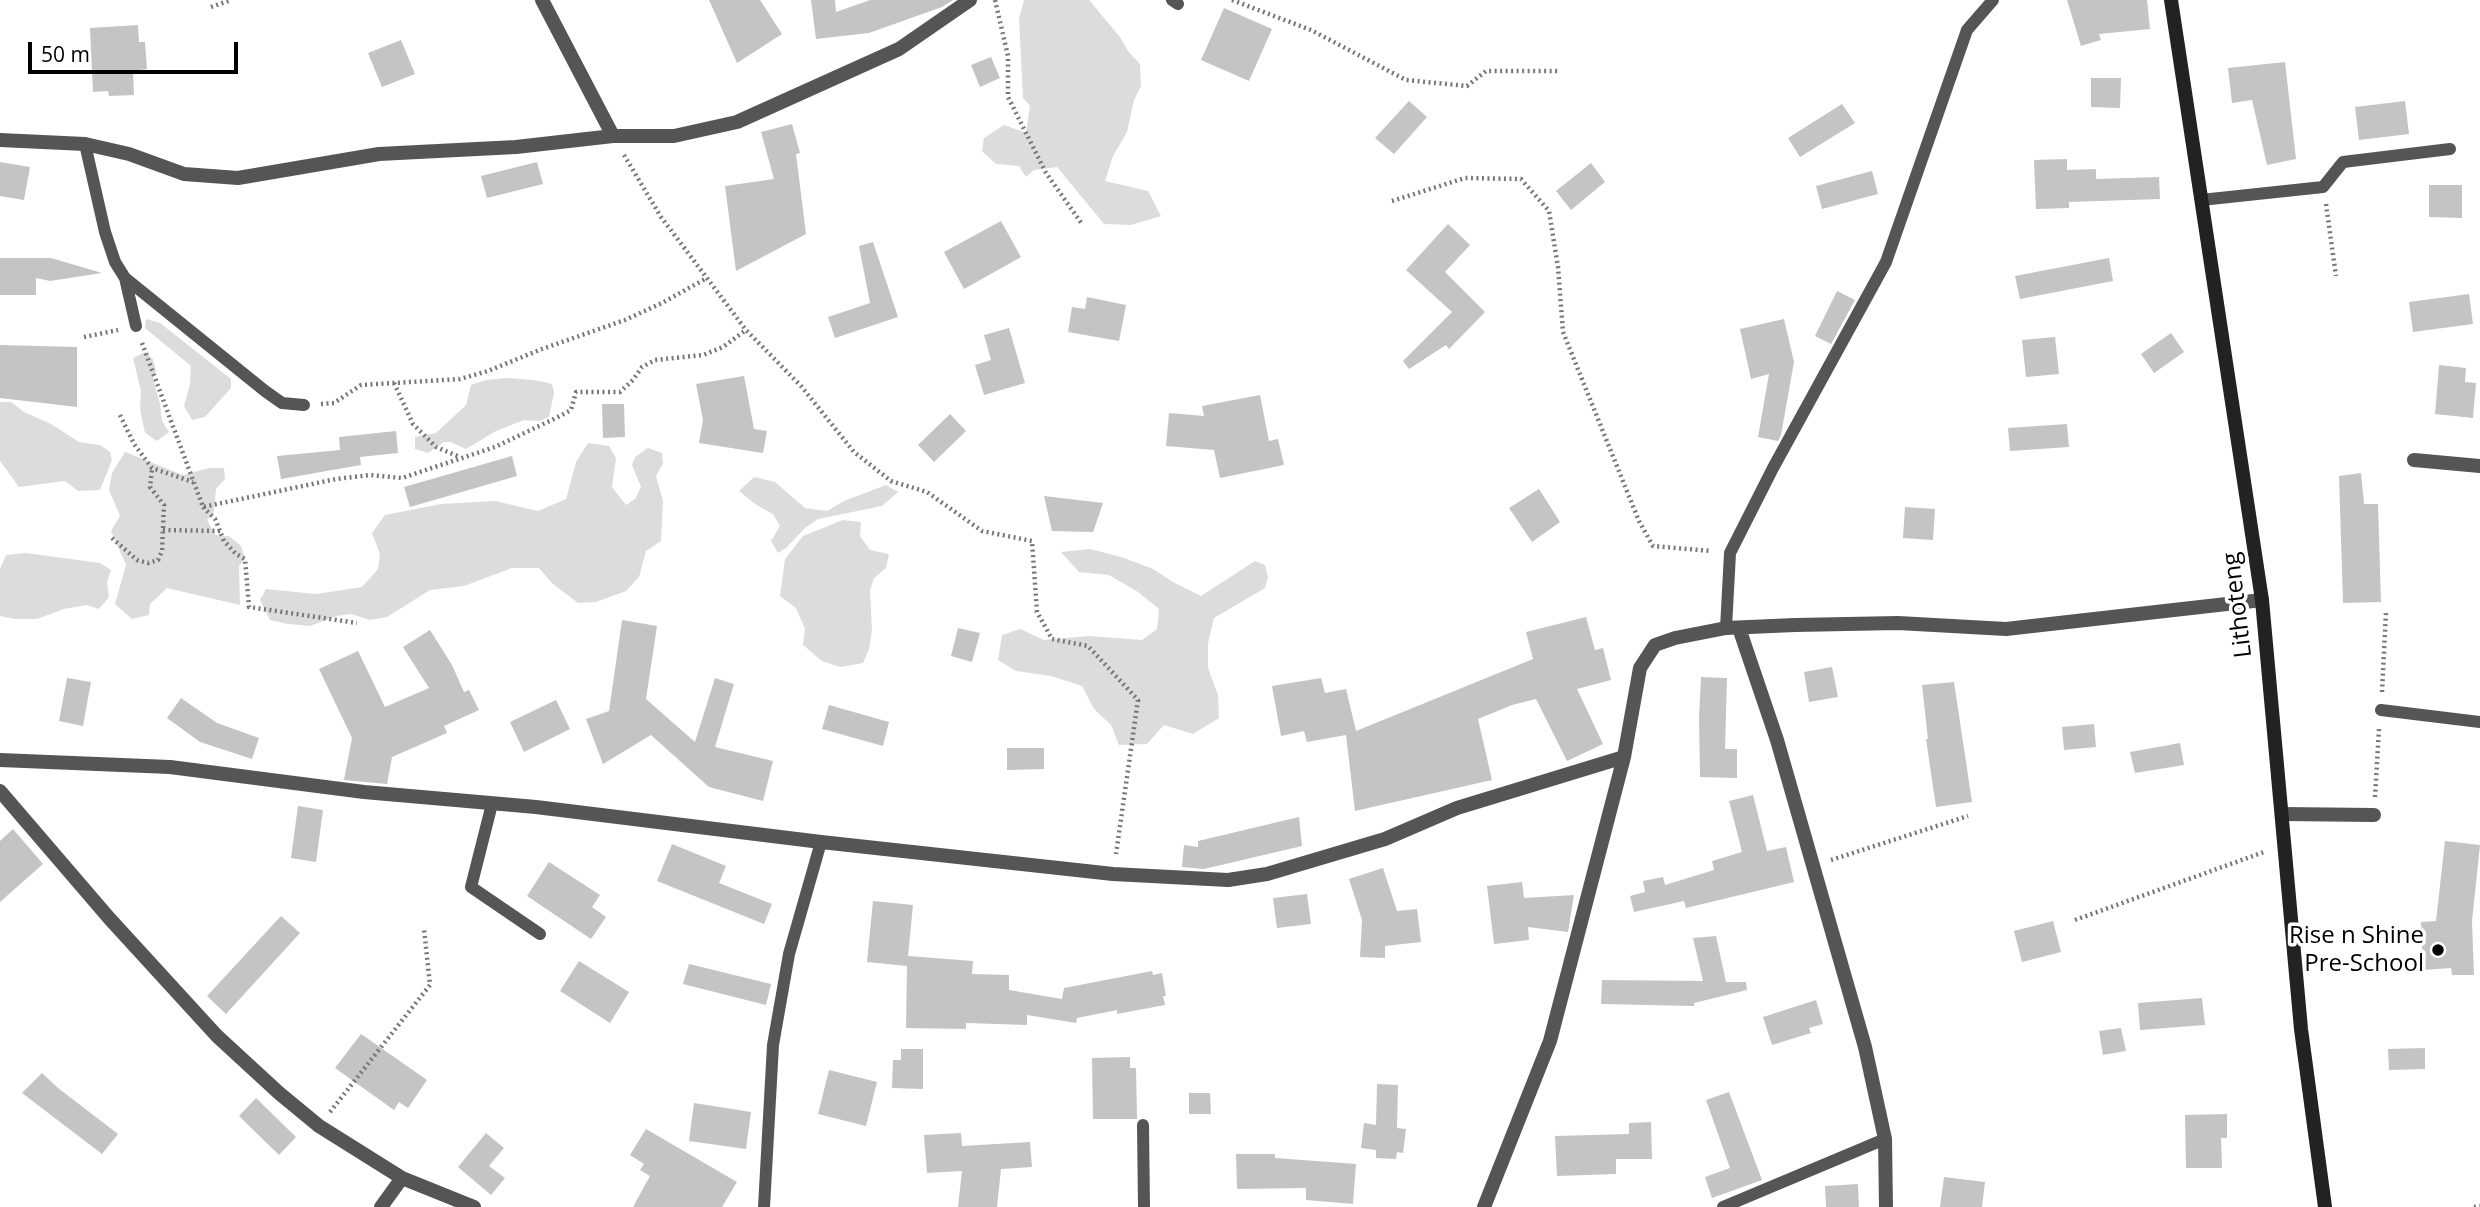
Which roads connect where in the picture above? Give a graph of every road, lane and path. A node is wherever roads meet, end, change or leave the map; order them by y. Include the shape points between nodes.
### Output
1 (231, 0) edge
2 (542, 0) edge
3 (970, 0) edge
4 (995, 0) edge
5 (1232, 0) edge
6 (1993, 0) edge
7 (2171, 0) edge
8 (211, 7) dead end
9 (1558, 71) dead end
10 (613, 136) junction
11 (0, 140) edge
12 (85, 144) junction
13 (2450, 149) dead end
14 (2323, 187) junction
15 (1392, 201) dead end
16 (2201, 201) junction
17 (1082, 224) dead end
18 (2336, 276) dead end
19 (125, 278) junction
20 (707, 278) junction
21 (136, 326) junction
22 (746, 330) junction
23 (84, 337) dead end
24 (394, 383) junction
25 (304, 404) joint
26 (120, 415) dead end
27 (461, 457) junction
28 (2414, 460) dead end
29 (2480, 466) edge
30 (152, 468) junction
31 (194, 482) junction
32 (203, 507) junction
33 (163, 530) junction
34 (220, 531) junction
35 (112, 538) dead end
36 (1730, 553) junction
37 (2262, 600) junction
38 (357, 623) dead end
39 (1733, 628) junction
40 (2381, 710) dead end
41 (2480, 722) edge
42 (1624, 757) junction
43 (0, 760) edge
44 (0, 791) edge
45 (492, 804) junction
46 (2281, 814) junction
47 (2374, 815) dead end
48 (1968, 816) dead end
49 (821, 842) junction
50 (2284, 844) junction
51 (1813, 866) junction
52 (1113, 874) junction
53 (2076, 920) dead end
54 (424, 929) dead end
55 (540, 934) dead end
56 (1143, 1125) dead end
57 (318, 1126) junction
58 (1885, 1139) junction
59 (402, 1178) junction
60 (2480, 1206) edge
61 (381, 1207) edge
62 (474, 1207) edge
63 (764, 1207) edge
64 (1144, 1207) edge
65 (1484, 1207) edge
66 (1723, 1207) edge
67 (1886, 1207) edge
68 (2325, 1207) edge
69 (2474, 1207) edge

1 - 8 path
2 - 10 street
3 - 10 street via 898,49 737,122 674,136
4 - 17 path via 1008,56 1008,97 1046,173
5 - 9 path via 1311,30 1406,80 1467,86 1486,71
6 - 36 lane via 1967,30 1886,262
7 - 16 main road, Lithoteng
10 - 12 street via 516,147 379,154 238,178 184,174
10 - 20 path via 661,217
11 - 12 street
12 - 19 lane via 105,232
13 - 14 lane via 2343,162
14 - 16 lane
14 - 18 path
15 - 36 path via 1465,178 1521,179 1549,211 1563,332 1639,521 1653,546
16 - 37 main road, Lithoteng
19 - 21 lane
19 - 25 lane via 265,391 282,402
20 - 22 path
20 - 24 path via 625,320 488,371 460,379
21 - 23 path
21 - 31 path
22 - 27 path via 703,355 655,360 642,367 620,392 576,392 571,410 495,447
22 - 52 path via 801,386 854,452 891,481 927,492 982,531 1032,541 1037,612 1052,639 1088,646 1138,700
24 - 25 path via 361,385 334,403
24 - 27 path via 413,424 436,447
26 - 30 path
27 - 32 path via 402,478 336,479
28 - 29 street
30 - 31 path
30 - 33 path via 150,487 164,505
31 - 32 path
32 - 34 path
33 - 34 path
33 - 35 path via 162,551 154,563 137,560
34 - 38 path via 245,559 249,607
36 - 39 lane
37 - 39 street via 2006,629 1898,623
37 - 46 main road, Lithoteng
39 - 42 street via 1655,645 1640,668
39 - 51 street via 1777,740
40 - 41 lane
42 - 52 street via 1457,808 1385,839 1267,874 1228,880
42 - 65 street via 1550,1041
43 - 45 street via 170,767
44 - 57 street via 217,1036
45 - 49 street
45 - 55 lane via 471,887
46 - 47 street
46 - 50 main road, Lithoteng
48 - 51 path
49 - 52 street
49 - 63 lane via 789,954 773,1045
50 - 53 path
50 - 68 main road, Lithoteng via 2301,1029
51 - 58 street via 1866,1047
54 - 57 path via 430,985
56 - 64 lane
57 - 59 street
58 - 66 lane
58 - 67 street
59 - 61 street
59 - 62 street
60 - 69 path

